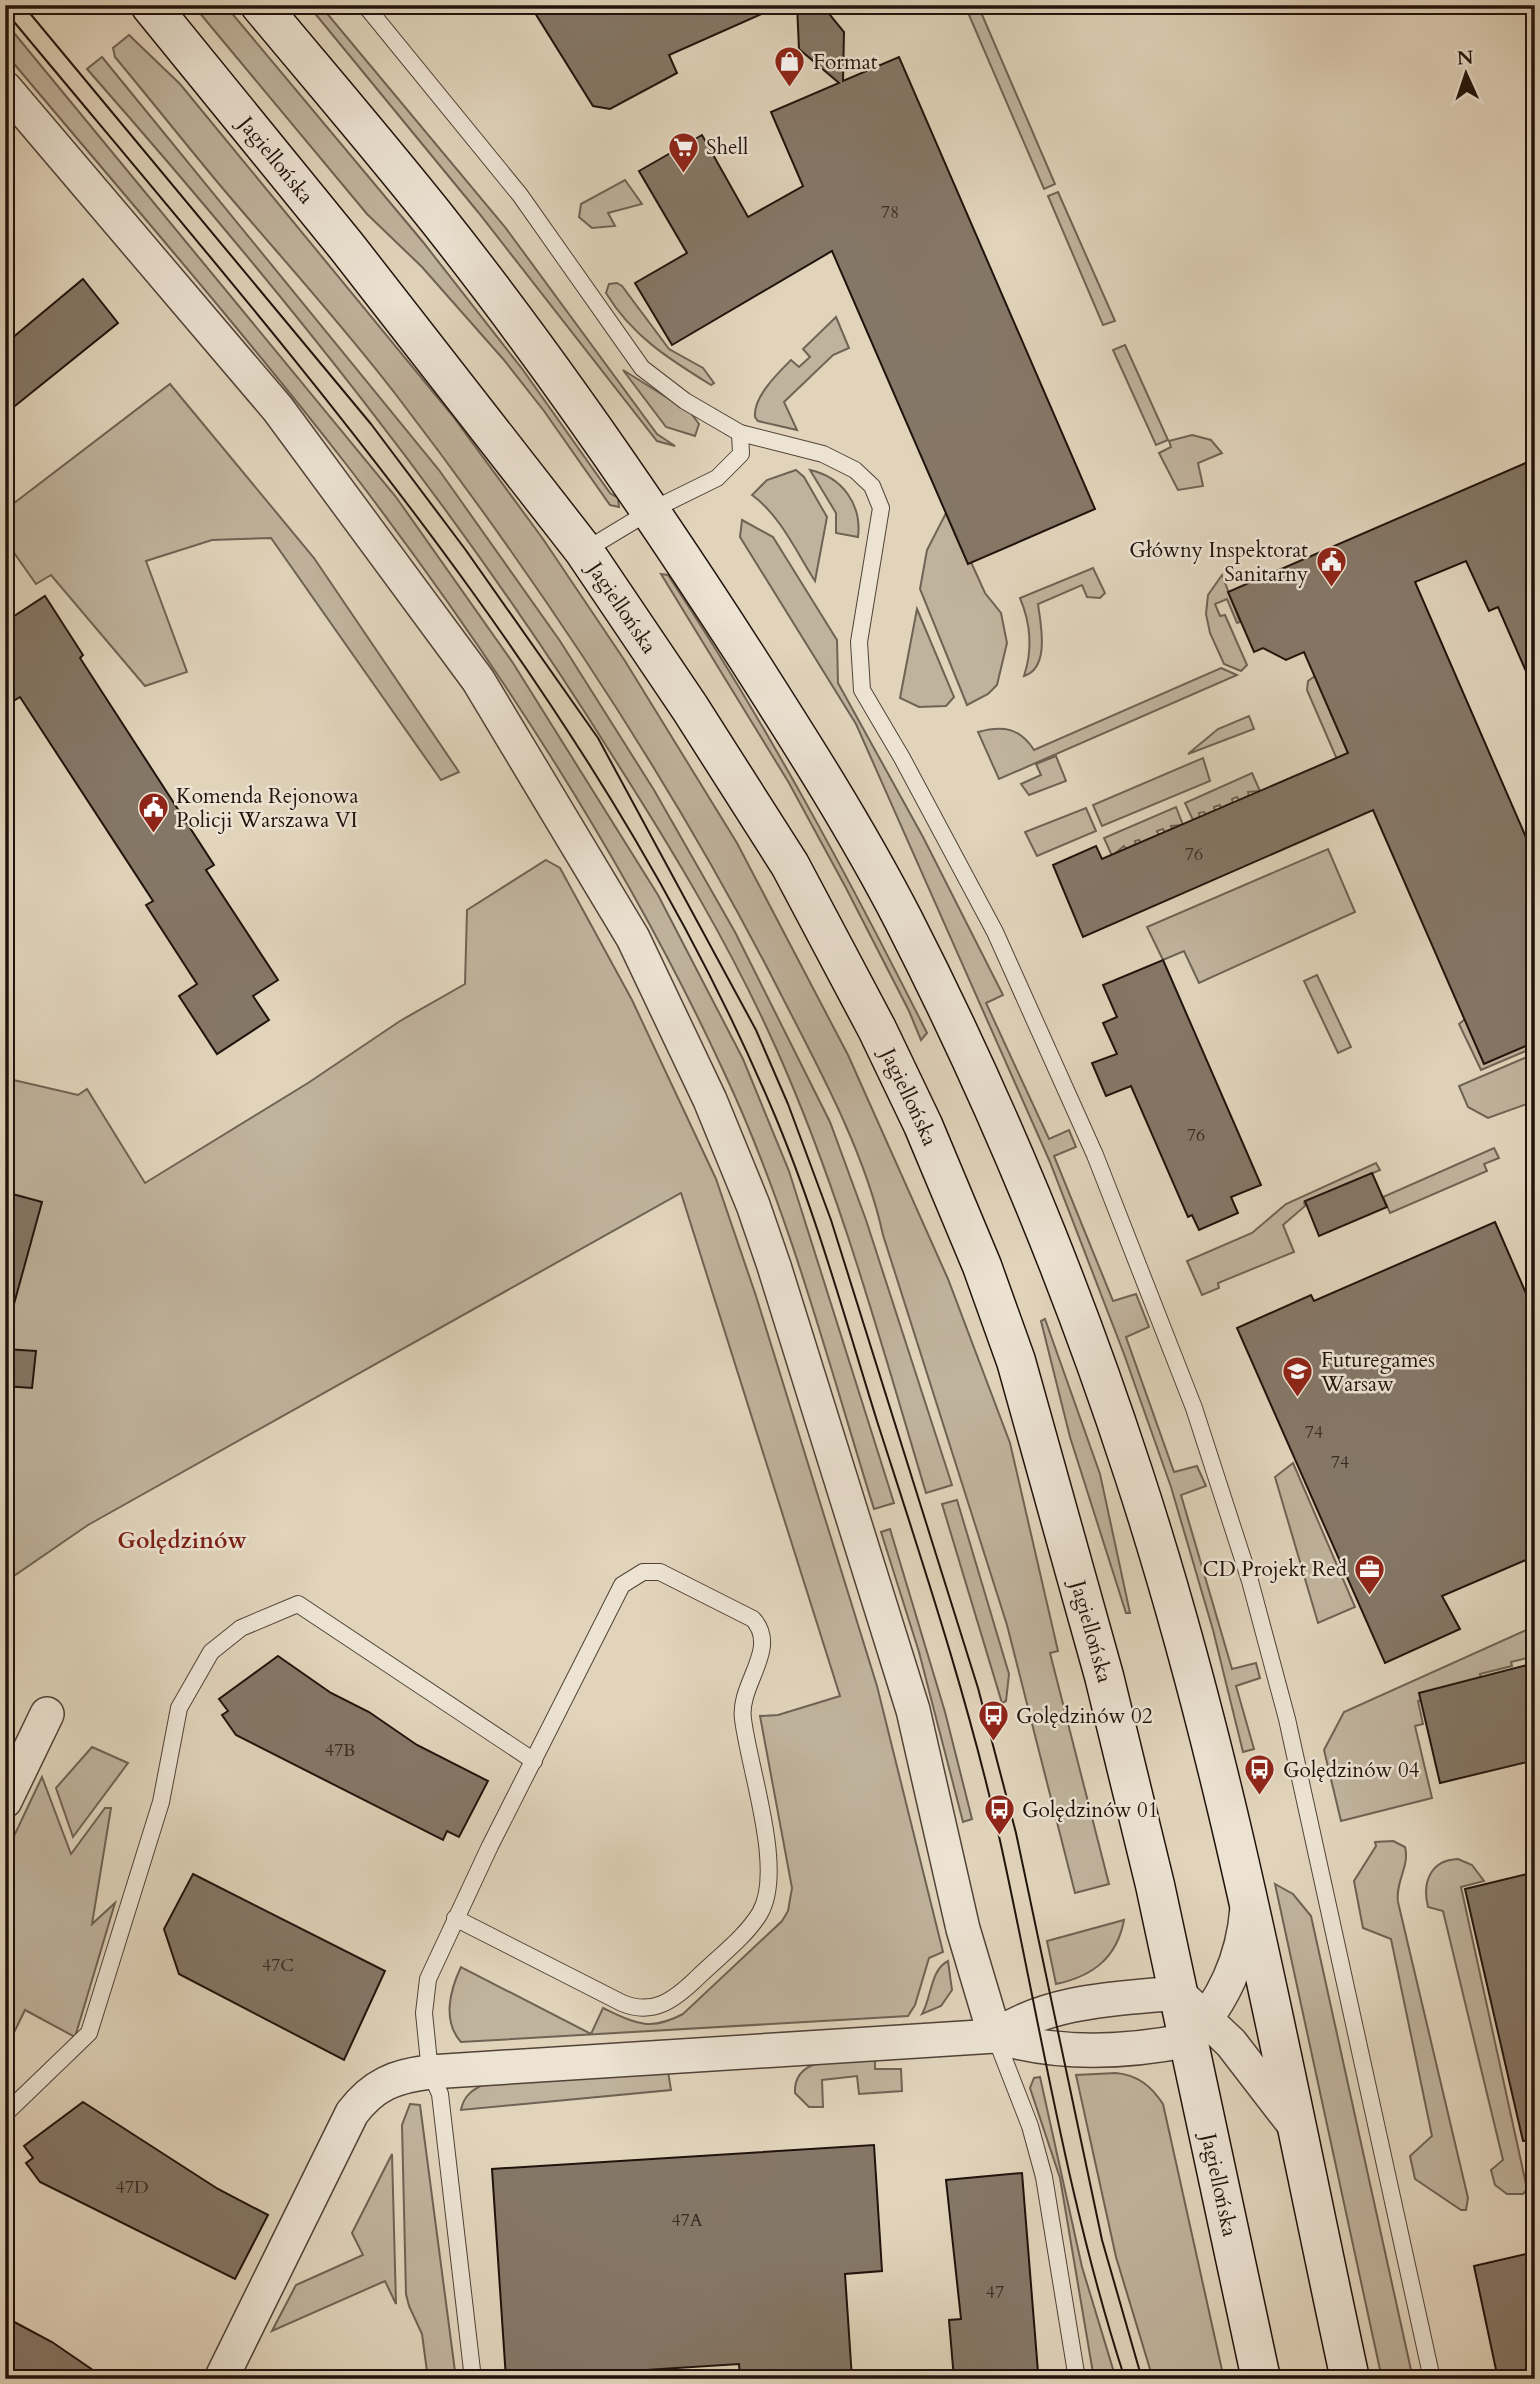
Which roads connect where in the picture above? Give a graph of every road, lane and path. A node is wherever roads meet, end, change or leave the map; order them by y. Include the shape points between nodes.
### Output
1 (150, 5) edge
2 (260, 5) edge
3 (365, 5) edge
4 (5, 88) edge
5 (740, 433) junction
6 (652, 510) junction
7 (584, 551) junction
8 (47, 1714) dead end
9 (534, 1760) junction
10 (5, 1801) edge
11 (1247, 1900) junction
12 (455, 1917) junction
13 (1178, 1993) junction
14 (1198, 2029) junction
15 (995, 2036) junction
16 (430, 2072) junction
17 (5, 2114) edge
18 (1295, 2126) junction
19 (221, 2379) edge
20 (473, 2379) edge
21 (1077, 2379) edge
22 (1261, 2379) edge
23 (1350, 2379) edge
24 (1432, 2379) edge

1 - 7 main road, Jagiellońska via 347,247
2 - 6 main road via 441,223
3 - 5 lane via 520,195 642,368 685,401
4 - 15 street via 278,409 470,669 633,938 710,1100 770,1254 913,1710 963,1929
5 - 6 lane via 741,454 717,478
5 - 24 lane via 823,454 855,470 872,486 881,508 859,642 862,690 995,932 1105,1179 1203,1433 1287,1719
6 - 7 lane
6 - 11 main road via 829,785 902,917 1016,1159 1077,1311 1134,1474 1192,1672
7 - 13 main road, Jagiellońska via 690,708 827,931 923,1125 977,1253 1020,1373 1062,1523 1130,1779
8 - 10 street
9 - 12 lane
9 - 12 lane via 600,1634 617,1591 628,1578 660,1572 753,1619 764,1642 746,1686 742,1710 769,1865 764,1905 752,1924 680,1994 652,2008 622,2003
9 - 17 lane via 298,1604 242,1628 211,1652 179,1708 161,1802 89,2034
11 - 14 street via 1240,1952 1220,1999
11 - 18 main road
12 - 16 lane via 424,1993
13 - 14 main road, Jagiellońska
13 - 15 street via 1059,2007 1035,2014
14 - 15 street via 1065,2052
14 - 18 street via 1237,2051
14 - 22 main road, Jagiellońska
15 - 16 street
15 - 21 lane via 1024,2108 1044,2177
16 - 19 street via 377,2086 352,2113
16 - 20 lane via 440,2094
18 - 23 main road

